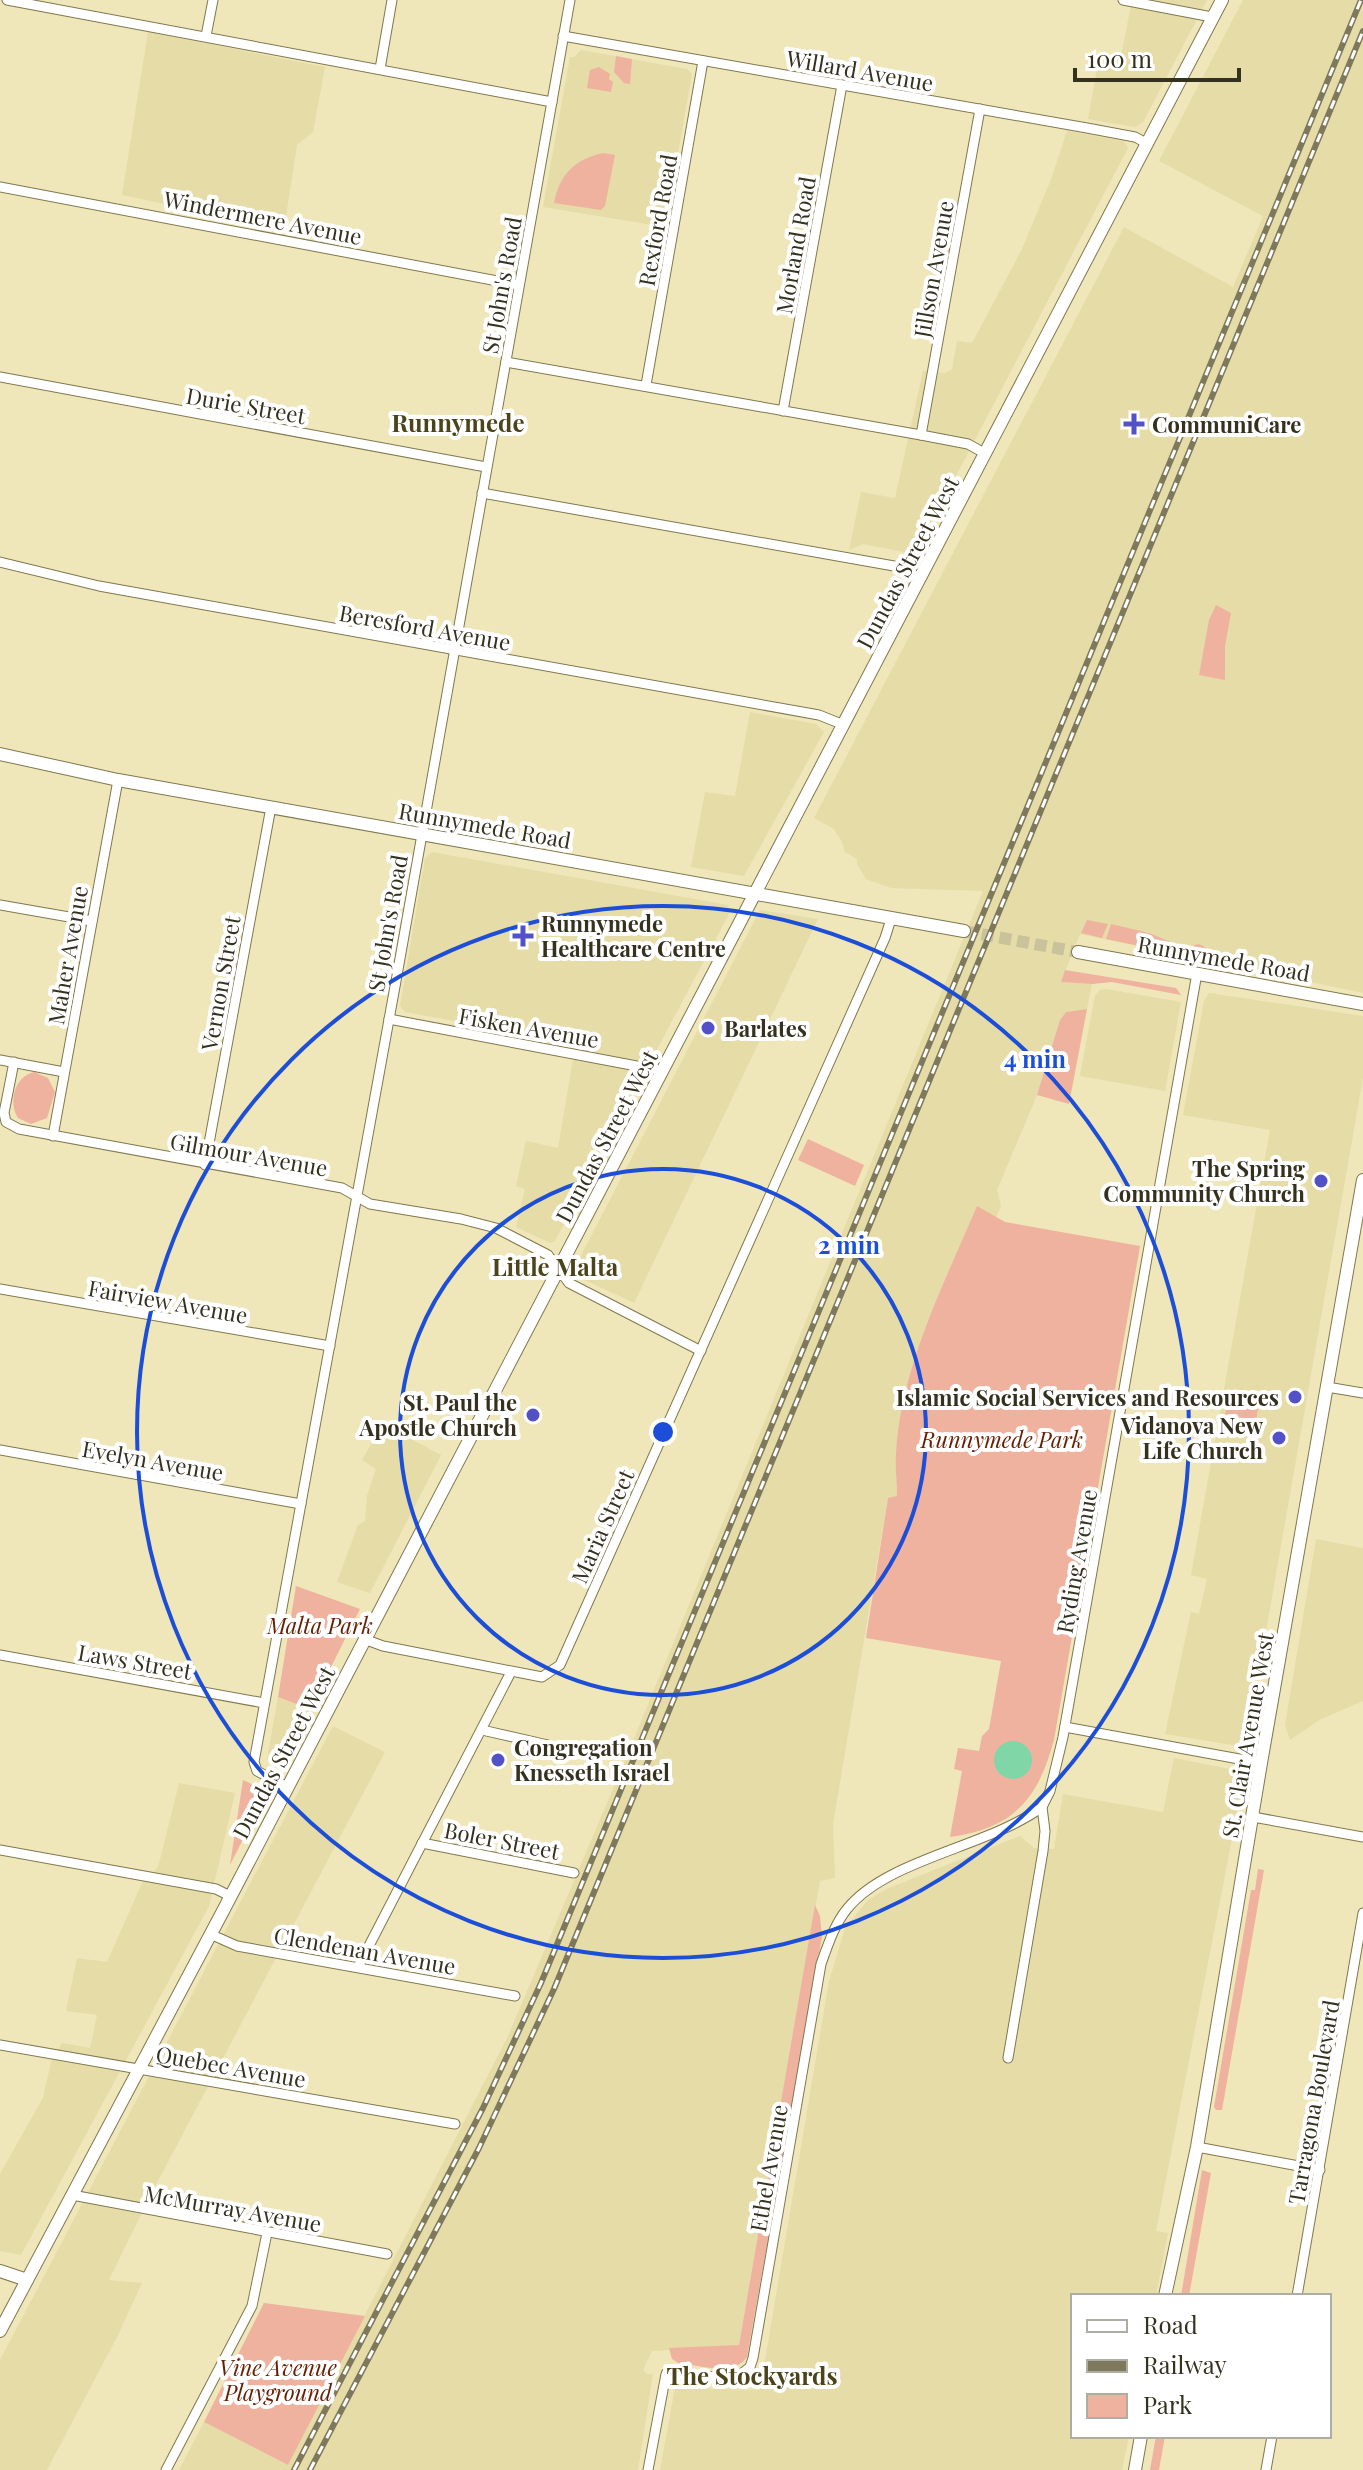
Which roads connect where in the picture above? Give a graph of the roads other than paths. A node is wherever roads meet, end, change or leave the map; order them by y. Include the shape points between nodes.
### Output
1 (7, 0) edge
2 (213, 0) edge
3 (392, 0) edge
4 (570, 0) edge
5 (1123, 0) edge
6 (1222, 0) edge
7 (21, 1) edge
8 (1212, 17) junction
9 (206, 36) junction
10 (563, 36) junction
11 (703, 61) junction
12 (380, 69) junction
13 (842, 85) junction
14 (552, 102) junction
15 (980, 109) junction
16 (1148, 144) junction
17 (0, 187) edge
18 (519, 285) junction
19 (506, 362) junction
20 (0, 377) edge
21 (646, 385) junction
22 (783, 411) junction
23 (921, 435) junction
24 (986, 454) junction
25 (486, 467) junction
26 (482, 493) junction
27 (0, 562) edge
28 (921, 578) junction
29 (454, 651) junction
30 (844, 725) junction
31 (0, 754) edge
32 (118, 780) junction
33 (271, 807) junction
34 (421, 834) junction
35 (755, 894) junction
36 (0, 905) edge
37 (891, 919) junction
38 (92, 921) junction
39 (964, 931) tunnel mouth
40 (1078, 952) tunnel mouth
41 (1197, 973) junction
42 (1363, 1004) edge
43 (389, 1019) junction
44 (0, 1060) edge
45 (14, 1062) junction
46 (663, 1071) junction
47 (64, 1072) junction
48 (53, 1136) junction
49 (205, 1165) junction
50 (1363, 1180) edge
51 (356, 1197) junction
52 (1359, 1224) edge
53 (558, 1270) junction
54 (0, 1289) edge
55 (330, 1346) junction
56 (701, 1351) junction
57 (1327, 1387) junction
58 (1363, 1393) edge
59 (0, 1450) edge
60 (301, 1504) junction
61 (364, 1639) junction
62 (0, 1655) edge
63 (511, 1672) junction
64 (264, 1703) junction
65 (1065, 1727) junction
66 (482, 1730) junction
67 (561, 1748) dead end
68 (1261, 1763) junction
69 (287, 1787) junction
70 (1042, 1807) junction
71 (1253, 1817) junction
72 (1363, 1837) edge
73 (422, 1843) junction
74 (0, 1850) edge
75 (574, 1873) dead end
76 (230, 1896) junction
77 (1363, 1913) edge
78 (210, 1934) junction
79 (358, 1967) junction
80 (515, 1996) dead end
81 (0, 2045) edge
82 (1008, 2058) dead end
83 (140, 2069) junction
84 (455, 2124) dead end
85 (1197, 2147) junction
86 (1320, 2170) junction
87 (72, 2195) junction
88 (267, 2233) junction
89 (387, 2254) dead end
90 (0, 2271) edge
91 (27, 2280) junction
92 (1165, 2294) edge
93 (1297, 2294) edge
94 (0, 2331) edge
95 (1141, 2438) edge
96 (1272, 2438) edge
97 (1136, 2468) edge
98 (166, 2470) edge
99 (648, 2470) edge
100 (1266, 2470) edge

1 - 7 street
2 - 9 street
3 - 12 street
4 - 10 street, St John's Road
5 - 8 street
6 - 8 main road, Dundas Street West
7 - 9 street
8 - 16 main road, Dundas Street West
9 - 12 street
10 - 11 street, Willard Avenue
10 - 14 street, St John's Road
11 - 13 street, Willard Avenue
11 - 21 street, Rexford Road
12 - 14 street
13 - 15 street, Willard Avenue
13 - 22 street, Morland Road
14 - 18 street, St John's Road
15 - 16 street, Willard Avenue
15 - 23 street, Jillson Avenue
16 - 24 main road, Dundas Street West
17 - 18 street, Windermere Avenue
18 - 19 street, St John's Road
19 - 21 street
19 - 25 street, St John's Road
20 - 25 street, Durie Street
21 - 22 street
22 - 23 street
23 - 24 street via 968,444
24 - 28 main road, Dundas Street West
25 - 26 street, St John's Road
26 - 28 street via 894,566
26 - 29 street, St John's Road
27 - 29 street, Beresford Avenue via 99,586
28 - 30 main road, Dundas Street West
29 - 30 street, Beresford Avenue via 819,715
29 - 34 street, St John's Road
30 - 35 main road, Dundas Street West
31 - 32 main road, Runnymede Road
32 - 33 main road, Runnymede Road
32 - 38 street, Maher Avenue
33 - 34 main road, Runnymede Road
33 - 49 street, Vernon Street
34 - 35 main road, Runnymede Road
34 - 43 street, St John's Road
35 - 37 main road, Runnymede Road
35 - 46 main road, Dundas Street West
36 - 38 street
37 - 39 main road, Runnymede Road
37 - 56 street, Maria Street
38 - 47 street, Maher Avenue
40 - 41 main road, Runnymede Road
41 - 42 main road, Runnymede Road
41 - 65 street, Ryding Avenue
43 - 46 street, Fisken Avenue
43 - 51 street, St John's Road
44 - 45 street
45 - 47 street
45 - 48 street, Gilmour Avenue via 5,1120 19,1129
46 - 53 main road, Dundas Street West
47 - 48 street, Maher Avenue
48 - 49 street, Gilmour Avenue
49 - 51 street, Gilmour Avenue via 342,1188
50 - 52 main road, St. Clair Avenue West
51 - 53 street, Gilmour Avenue via 496,1228 548,1255
51 - 55 street, St John's Road
52 - 57 main road, St. Clair Avenue West
53 - 56 street, Gilmour Avenue via 569,1283
53 - 61 main road, Dundas Street West
54 - 55 street, Fairview Avenue
55 - 60 street, St John's Road
56 - 63 street, Maria Street via 560,1665 542,1677
57 - 58 street
57 - 68 main road, St. Clair Avenue West
59 - 60 street, Evelyn Avenue
60 - 64 street, St John's Road
61 - 63 street, Maria Street
61 - 69 main road, Dundas Street West
62 - 64 street, Laws Street
63 - 66 street
64 - 69 street, St John's Road via 254,1762 257,1771
65 - 68 street
65 - 70 street, Ryding Avenue
66 - 67 street
66 - 73 street
68 - 71 main road, St. Clair Avenue West
69 - 76 main road, Dundas Street West
70 - 82 street, Ryding Avenue via 1043,1851
70 - 99 street, Ethel Avenue via 1008,1830 887,1878 848,1908 836,1927 821,1964 753,2358 736,2378 666,2374
71 - 72 street
71 - 85 main road, St. Clair Avenue West
73 - 75 street, Boler Street
73 - 79 street
74 - 76 street via 216,1889
76 - 78 main road, Dundas Street West
77 - 86 street, Tarragona Boulevard
78 - 79 street, Clendenan Avenue via 237,1946
78 - 83 main road, Dundas Street West
79 - 80 street, Clendenan Avenue
81 - 83 street, Quebec Avenue
83 - 84 street, Quebec Avenue
83 - 87 main road, Dundas Street West
85 - 86 street
85 - 92 main road, St. Clair Avenue West
86 - 93 street, Tarragona Boulevard
87 - 88 street, McMurray Avenue
87 - 91 main road, Dundas Street West
88 - 89 street, McMurray Avenue
88 - 98 street via 252,2306
90 - 91 main road
91 - 94 main road, Dundas Street West
95 - 97 main road
96 - 100 street

